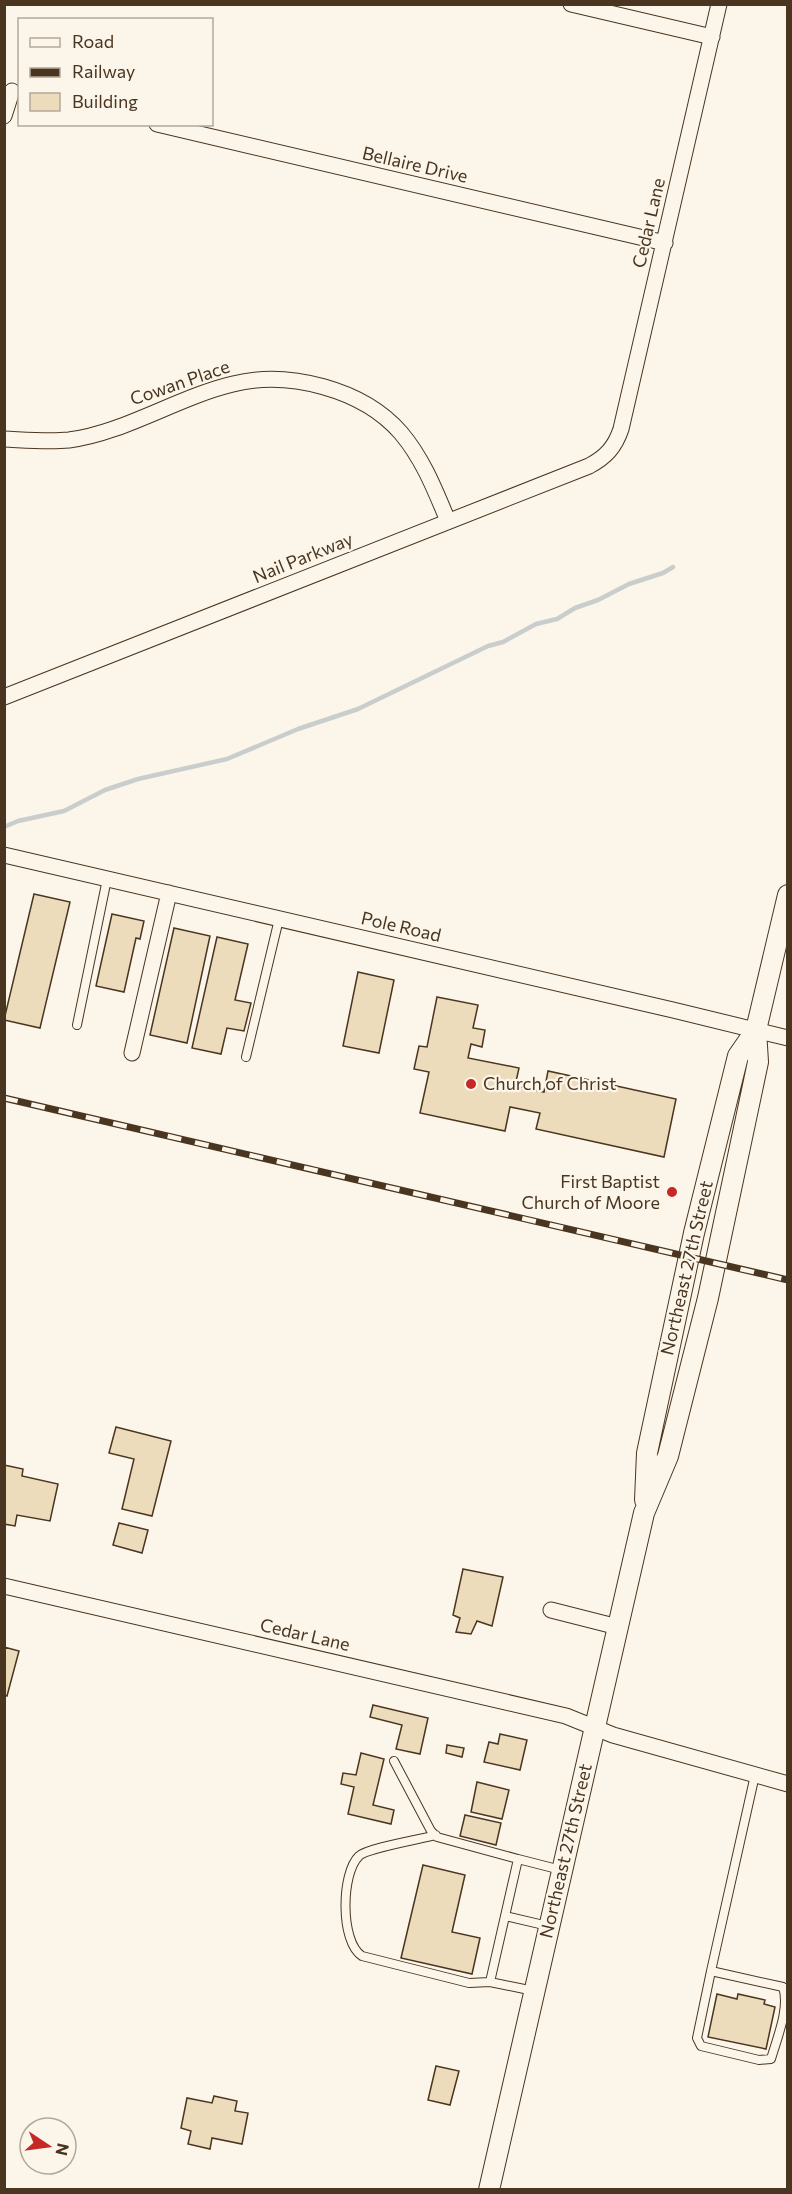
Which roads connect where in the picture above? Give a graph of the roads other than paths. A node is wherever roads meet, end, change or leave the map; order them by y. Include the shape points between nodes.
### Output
1 (571, 4) edge
2 (719, 4) edge
3 (712, 36) junction
4 (12, 91) edge
5 (4, 116) edge
6 (166, 126) edge
7 (665, 243) junction
8 (4, 439) edge
9 (612, 449) joint
10 (448, 521) junction
11 (4, 697) edge
12 (4, 855) edge
13 (107, 879) junction
14 (169, 893) junction
15 (788, 895) edge
16 (279, 919) junction
17 (77, 1025) dead end
18 (756, 1030) junction
19 (788, 1038) edge
20 (132, 1053) dead end
21 (246, 1057) dead end
22 (644, 1513) junction
23 (4, 1586) edge
24 (551, 1610) dead end
25 (618, 1627) junction
26 (595, 1727) junction
27 (394, 1761) dead end
28 (755, 1774) junction
29 (788, 1784) edge
30 (436, 1835) junction
31 (518, 1859) junction
32 (562, 1870) junction
33 (505, 1916) junction
34 (549, 1926) junction
35 (711, 1971) junction
36 (490, 1982) junction
37 (534, 1991) junction
38 (489, 2190) edge

1 - 3 street
2 - 3 street, Cedar Lane
3 - 7 street, Cedar Lane
4 - 5 street
6 - 7 street, Bellaire Drive
7 - 9 street, Cedar Lane via 621,429
8 - 10 street, Cowan Place via 68,440 94,435 232,384 271,379 308,382 366,405 399,431 424,466
9 - 10 street, Nail Parkway via 589,466
10 - 11 street, Nail Parkway
12 - 13 street, Pole Road
13 - 14 street, Pole Road
13 - 17 lane
14 - 16 street, Pole Road
14 - 20 street
15 - 18 main road, Northeast 27th Street
16 - 18 street, Pole Road
16 - 21 lane
18 - 19 street, Pole Road
18 - 22 main road, Northeast 27th Street via 758,1062 708,1298 668,1456
18 - 22 main road, Northeast 27th Street via 738,1056 694,1233 647,1453
22 - 25 main road, Northeast 27th Street
23 - 26 street, Cedar Lane via 566,1716
24 - 25 street
25 - 26 main road, Northeast 27th Street
26 - 28 street, Cedar Lane
26 - 32 main road, Northeast 27th Street
27 - 30 lane
28 - 29 street, Cedar Lane
28 - 35 lane
30 - 31 lane
30 - 36 lane via 359,1856 345,1906 350,1942 362,1956 469,1983
31 - 32 lane
31 - 33 lane
32 - 34 main road, Northeast 27th Street
33 - 34 lane
33 - 36 lane
34 - 37 main road, Northeast 27th Street
35 - 35 lane via 783,1987 786,1994 771,2059 759,2060 701,2046 697,2038
36 - 37 lane
37 - 38 main road, Northeast 27th Street

